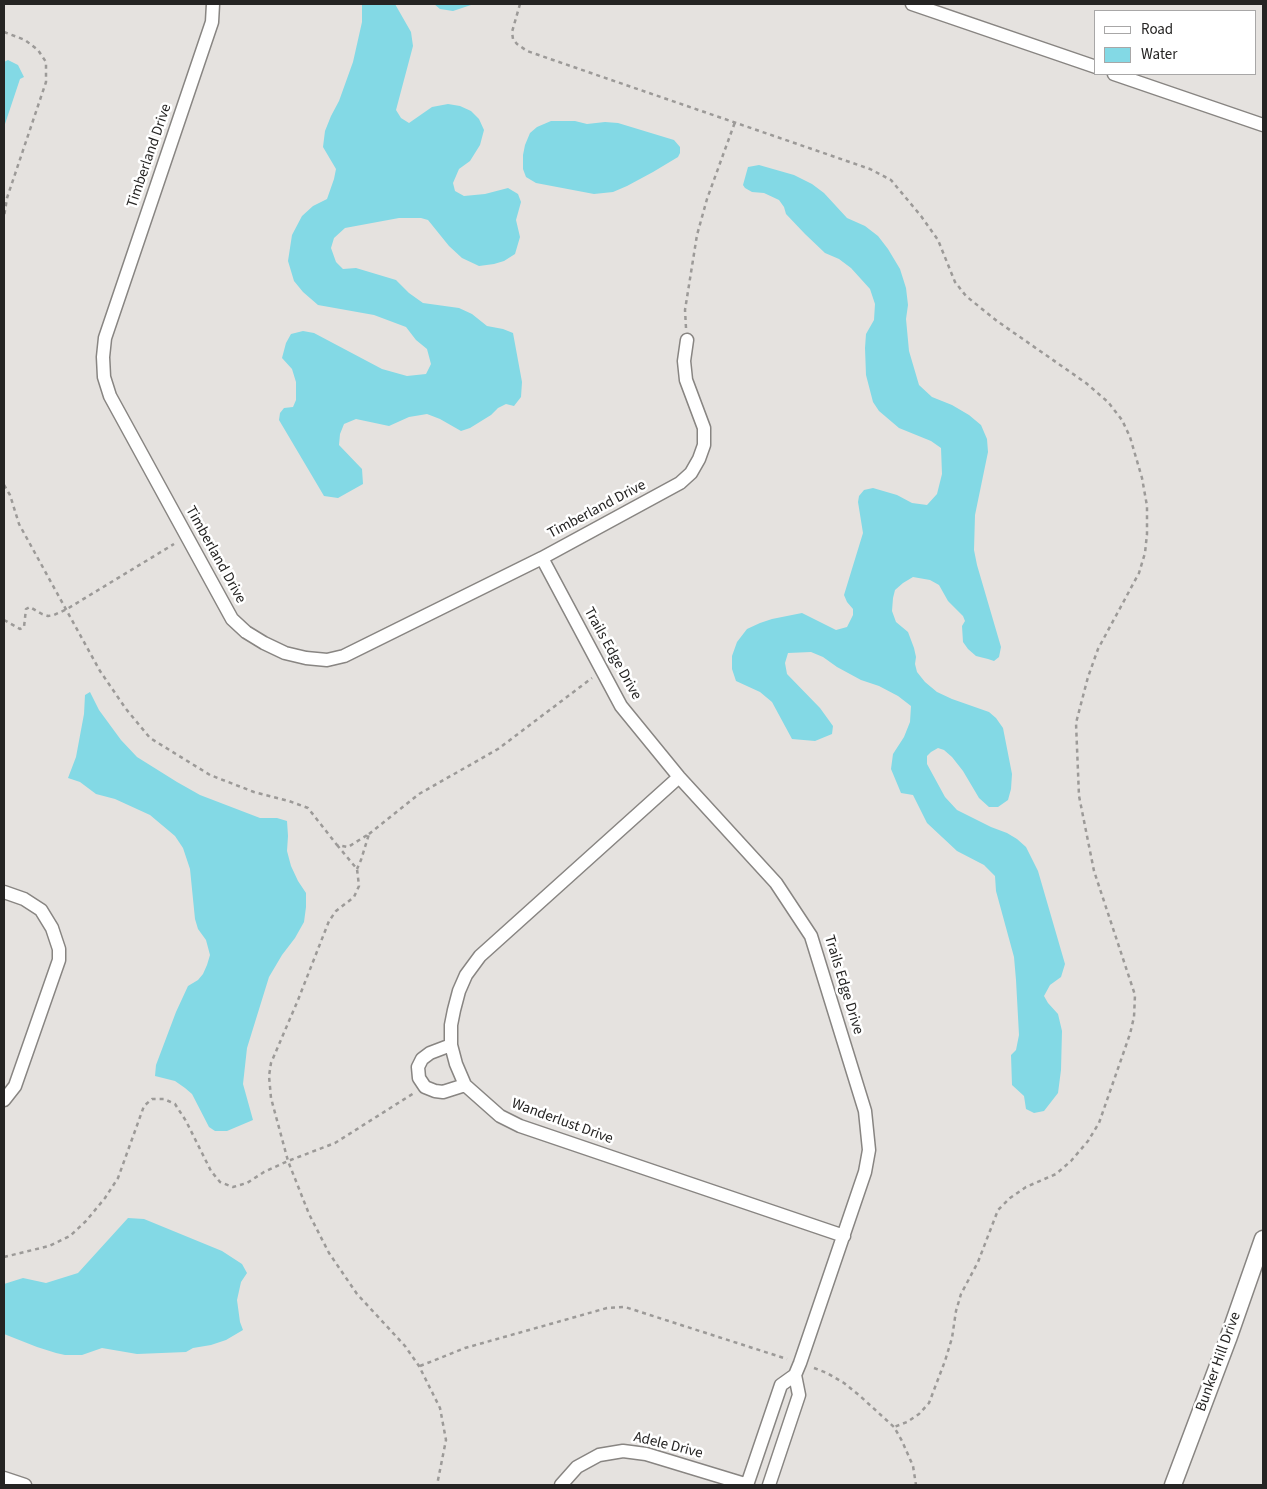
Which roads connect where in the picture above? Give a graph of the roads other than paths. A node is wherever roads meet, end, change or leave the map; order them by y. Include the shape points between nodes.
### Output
1 (213, 4) edge
2 (912, 4) edge
3 (1094, 66) edge
4 (1117, 75) edge
5 (1263, 125) edge
6 (687, 340) road end
7 (542, 558) junction
8 (679, 777) junction
9 (4, 892) edge
10 (451, 1045) junction
11 (465, 1085) junction
12 (4, 1100) edge
13 (844, 1236) junction
14 (1263, 1239) edge
15 (795, 1375) junction
16 (4, 1478) edge
17 (26, 1485) edge
18 (561, 1485) edge
19 (747, 1485) edge
20 (769, 1485) edge
21 (1173, 1485) edge

1 - 7 street, Timberland Drive via 212,22 105,338 103,358 110,396 232,619 246,632 285,653 327,660 361,649
2 - 3 street
4 - 5 street
6 - 7 street, Timberland Drive via 686,380 704,428 704,445 691,473 680,483
7 - 8 street, Trails Edge Drive via 621,706
8 - 10 street, Wanderlust Drive via 480,956 466,974 459,992 452,1018
8 - 13 street, Trails Edge Drive via 776,883 811,936 865,1110 869,1150
9 - 12 street via 41,910 52,928 59,960 15,1086
10 - 11 street, Wanderlust Drive
10 - 11 street via 422,1059 418,1067 419,1078 435,1091 443,1092
11 - 13 street, Wanderlust Drive via 500,1116 520,1126
13 - 15 street, Trails Edge Drive
14 - 21 street, Bunker Hill Drive
15 - 19 street, Trails Edge Drive via 781,1385
15 - 20 street, Trails Edge Drive via 799,1395
16 - 17 street
18 - 19 street, Adele Drive via 577,1467 599,1455 624,1451 646,1454

